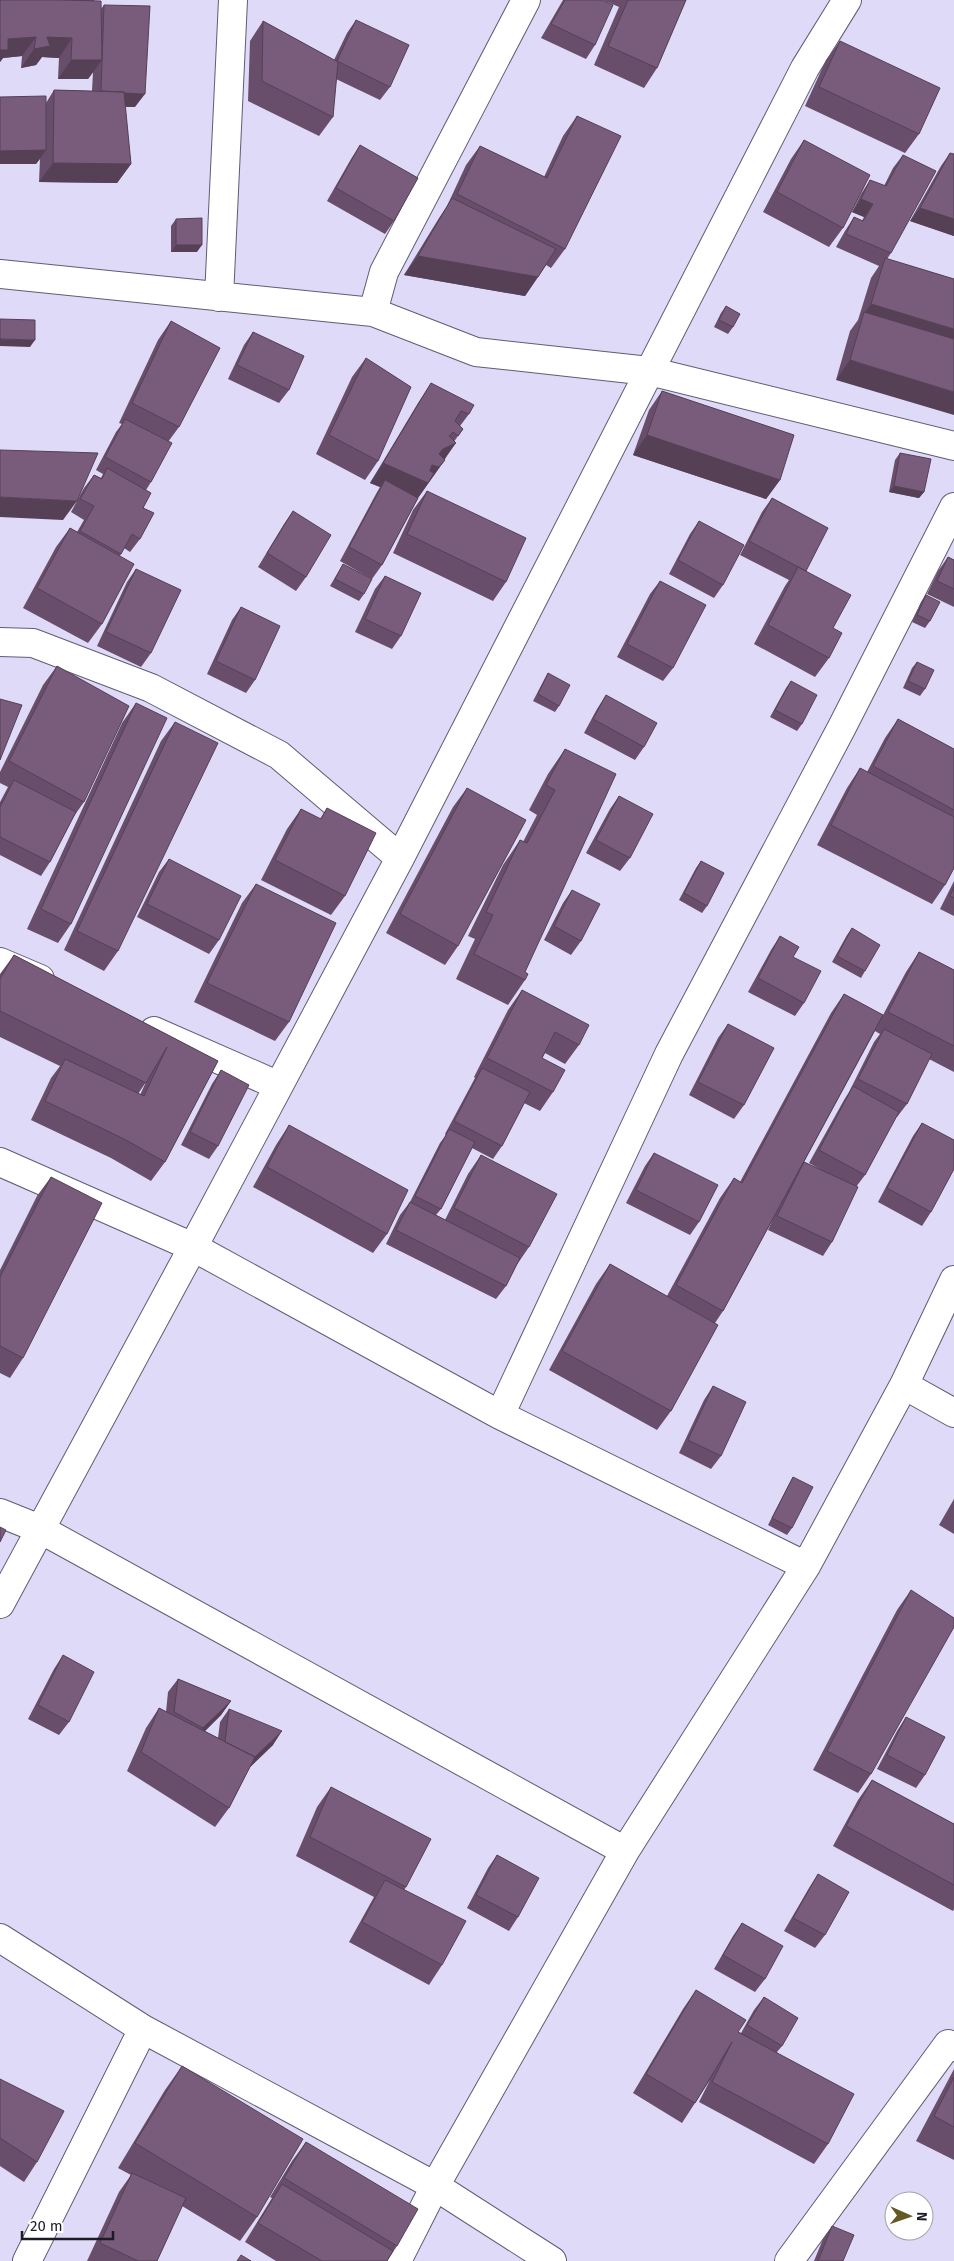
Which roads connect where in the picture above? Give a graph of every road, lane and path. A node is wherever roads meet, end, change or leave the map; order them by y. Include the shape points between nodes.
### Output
1 (233, 0) edge
2 (526, 0) edge
3 (847, 0) edge
4 (0, 274) edge
5 (219, 297) junction
6 (373, 312) junction
7 (649, 371) junction
8 (954, 446) edge
9 (954, 507) edge
10 (0, 642) edge
11 (400, 858) junction
12 (0, 962) edge
13 (63, 990) edge
14 (134, 1022) edge
15 (277, 1085) junction
16 (0, 1162) edge
17 (193, 1248) junction
18 (954, 1280) edge
19 (904, 1385) junction
20 (954, 1413) edge
21 (500, 1415) junction
22 (0, 1512) edge
23 (40, 1529) junction
24 (806, 1566) junction
25 (0, 1604) edge
26 (626, 1851) junction
27 (0, 1938) edge
28 (143, 2029) junction
29 (954, 2047) edge
30 (435, 2186) junction
31 (27, 2261) edge
32 (397, 2261) edge
33 (552, 2261) edge
34 (789, 2261) edge

1 - 5 street
2 - 6 street via 384,272
3 - 7 street via 805,68
4 - 5 street
5 - 6 street
6 - 7 street via 476,352
7 - 8 street
7 - 11 street
9 - 21 street via 669,1054
10 - 11 street via 33,643 151,688 279,755
11 - 15 street
12 - 13 street
14 - 15 street
15 - 17 street
16 - 17 street
17 - 21 street
17 - 23 street
18 - 19 street
19 - 20 street
19 - 24 street
21 - 24 street
22 - 23 street
23 - 25 street
23 - 26 street
24 - 26 street
26 - 30 street
27 - 28 street
28 - 30 street
28 - 31 street
29 - 34 street via 948,2044
30 - 32 street
30 - 33 street

